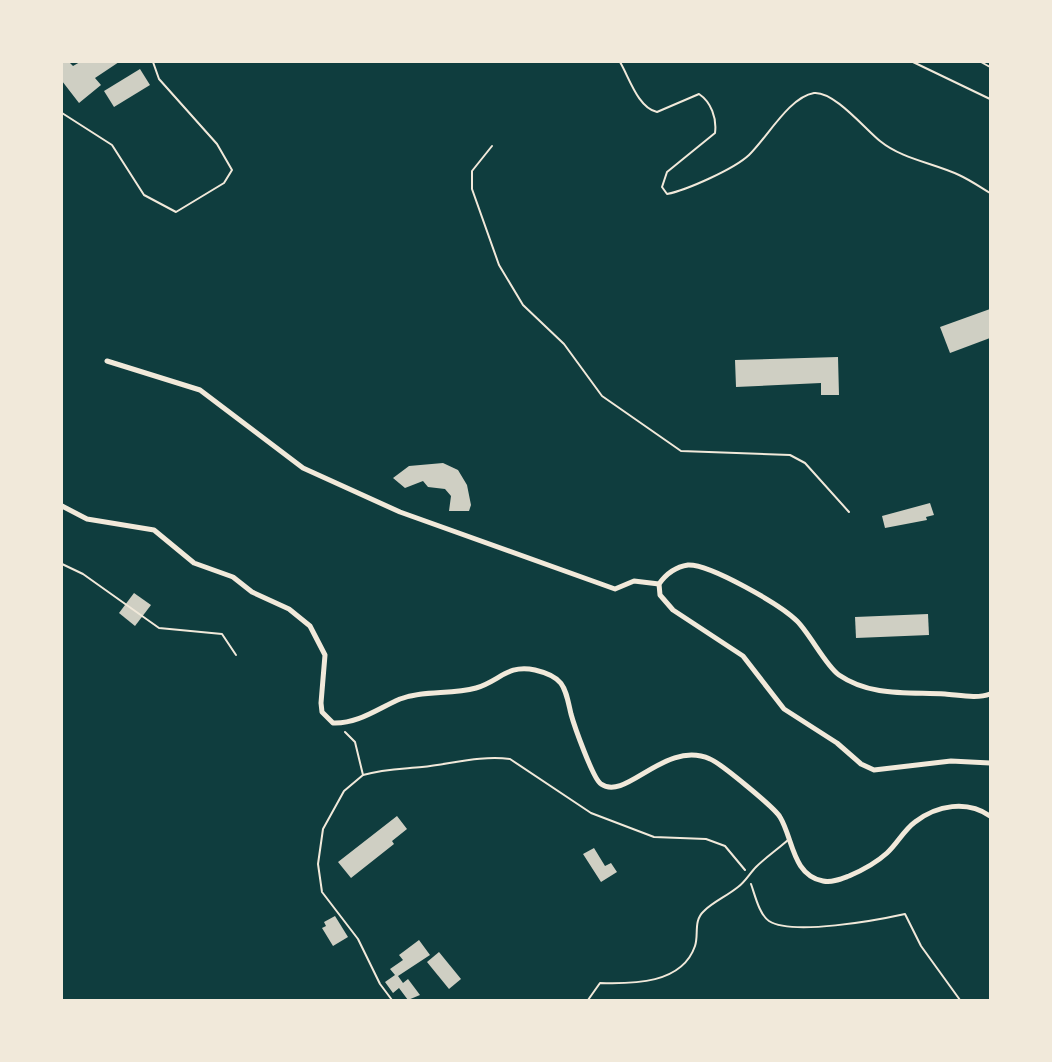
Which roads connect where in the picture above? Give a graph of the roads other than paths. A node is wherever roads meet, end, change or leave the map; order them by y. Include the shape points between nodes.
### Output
1 (620, 62) edge
2 (913, 62) edge
3 (981, 62) edge
4 (990, 67) edge
5 (990, 99) edge
6 (492, 146) dead end
7 (990, 194) edge
8 (108, 361) dead end
9 (62, 506) edge
10 (849, 513) dead end
11 (658, 584) junction
12 (990, 694) edge
13 (990, 763) edge
14 (990, 816) edge
15 (788, 840) junction
16 (588, 1000) edge

1 - 7 lane via 651,111 699,94 707,100 716,124 715,133 667,172 662,187 667,194 685,191 748,156 796,101 814,93 825,94 882,142 920,162 958,175
2 - 5 lane
3 - 4 lane
6 - 10 lane via 472,171 472,189 499,265 524,304 564,344 602,396 681,451 790,455 805,463
8 - 11 street via 200,390 303,468 400,512 615,589 634,581
9 - 15 street via 87,519 154,530 194,563 233,577 252,592 289,609 310,626 325,655 322,712 333,723 348,724 401,699 477,688 513,668 534,670 560,680 568,692 572,716 591,769 601,784 613,788 626,786 655,765 681,755 710,759 780,816
11 - 12 street via 665,574 689,565 706,568 771,601 796,620 838,674 868,689 895,694
11 - 13 street via 660,594 673,610 743,656 784,709 837,743 861,764 874,770 951,761
14 - 15 street via 966,805 945,807 915,822 870,867 828,882 814,880 800,866
15 - 16 lane via 757,865 739,887 703,911 697,920 696,943 684,964 640,984 600,983

